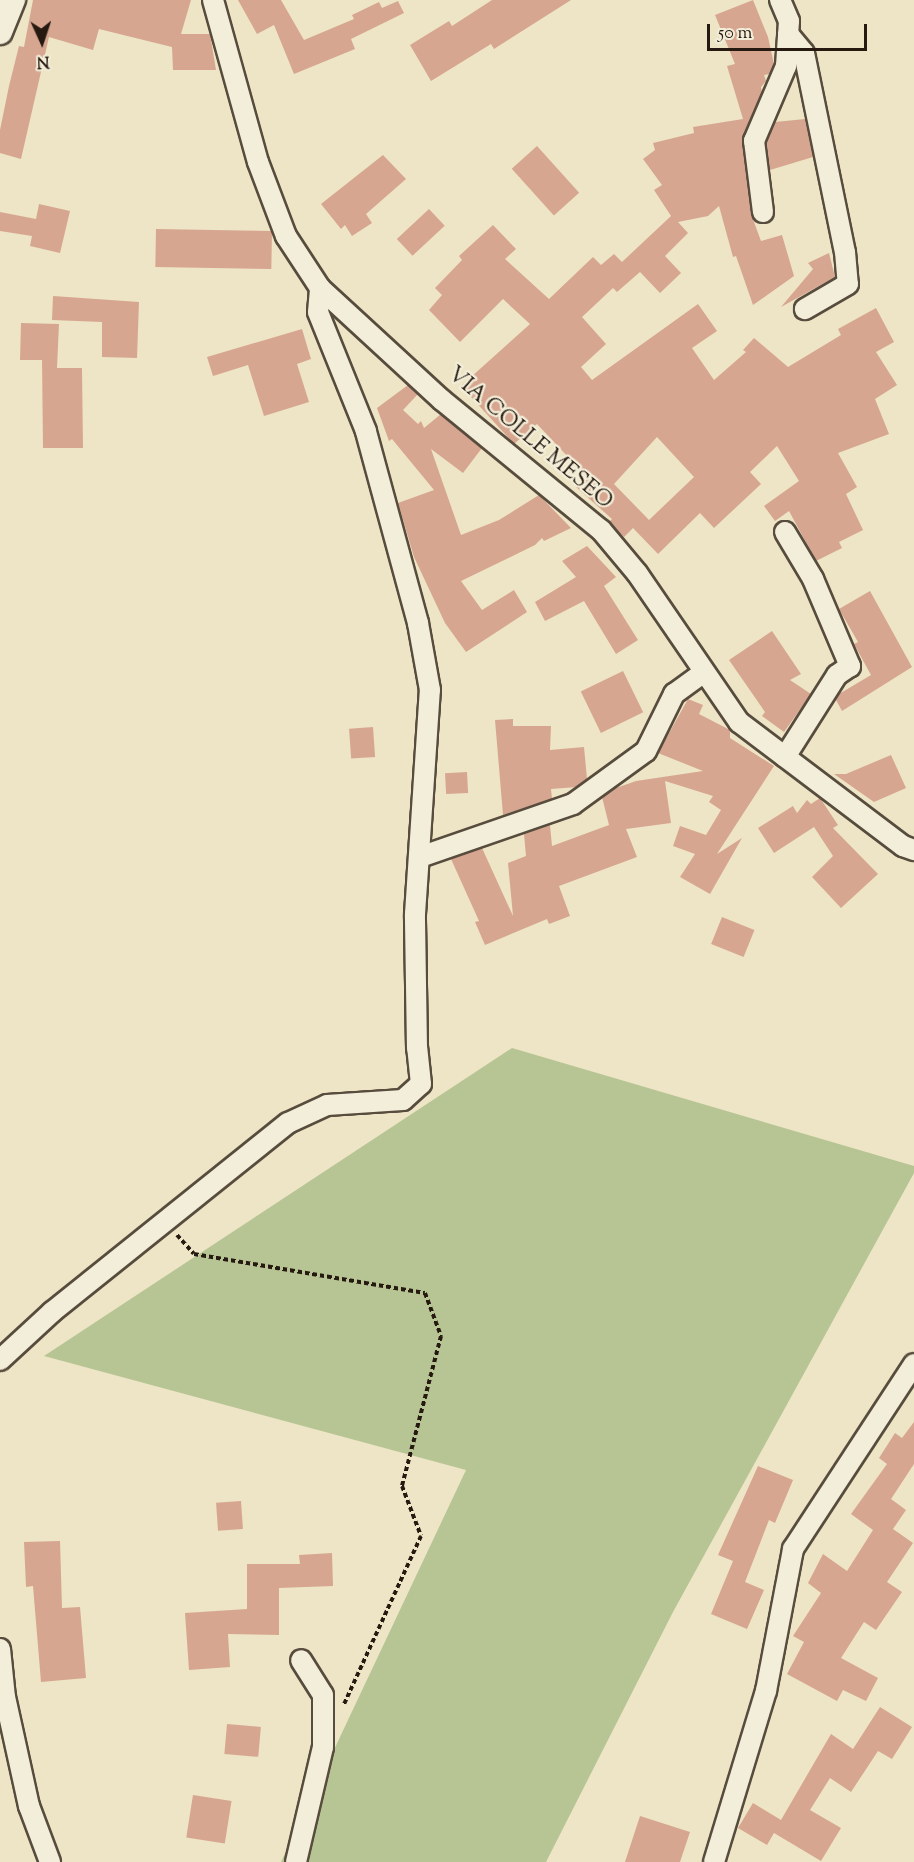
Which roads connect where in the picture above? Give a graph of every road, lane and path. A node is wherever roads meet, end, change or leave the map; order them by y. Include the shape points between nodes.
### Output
1 (13, 0) edge
2 (213, 0) edge
3 (780, 0) edge
4 (0, 32) edge
5 (788, 33) junction
6 (763, 212) dead end
7 (320, 288) junction
8 (805, 309) dead end
9 (785, 532) dead end
10 (704, 672) junction
11 (785, 757) junction
12 (914, 850) edge
13 (420, 857) junction
14 (166, 1222) junction
15 (0, 1360) edge
16 (914, 1364) edge
17 (0, 1649) edge
18 (301, 1660) dead end
19 (323, 1747) junction
20 (51, 1862) edge
21 (296, 1862) edge
22 (714, 1862) edge

1 - 4 street
2 - 7 street, VIA COLLE MESEO via 258,162 286,236
3 - 5 street via 789,21
5 - 6 street via 786,66 754,141
5 - 8 street via 804,53 845,252 848,284
7 - 10 street, VIA COLLE MESEO via 442,400 601,530 637,573
7 - 13 street via 318,312 366,431 418,623 430,690
9 - 11 street via 813,579 850,666 837,675
10 - 11 street, VIA COLLE MESEO via 738,722
10 - 13 street via 674,694 646,751 573,804
11 - 12 street, VIA COLLE MESEO
13 - 14 street via 414,989 421,1084 403,1100 327,1105 288,1123
14 - 15 street via 52,1312
14 - 19 path via 194,1254 425,1293 441,1336 402,1486 421,1536 379,1634
16 - 22 street via 794,1549 766,1691
17 - 20 street via 5,1697 28,1806
18 - 19 street via 323,1695
19 - 21 street

